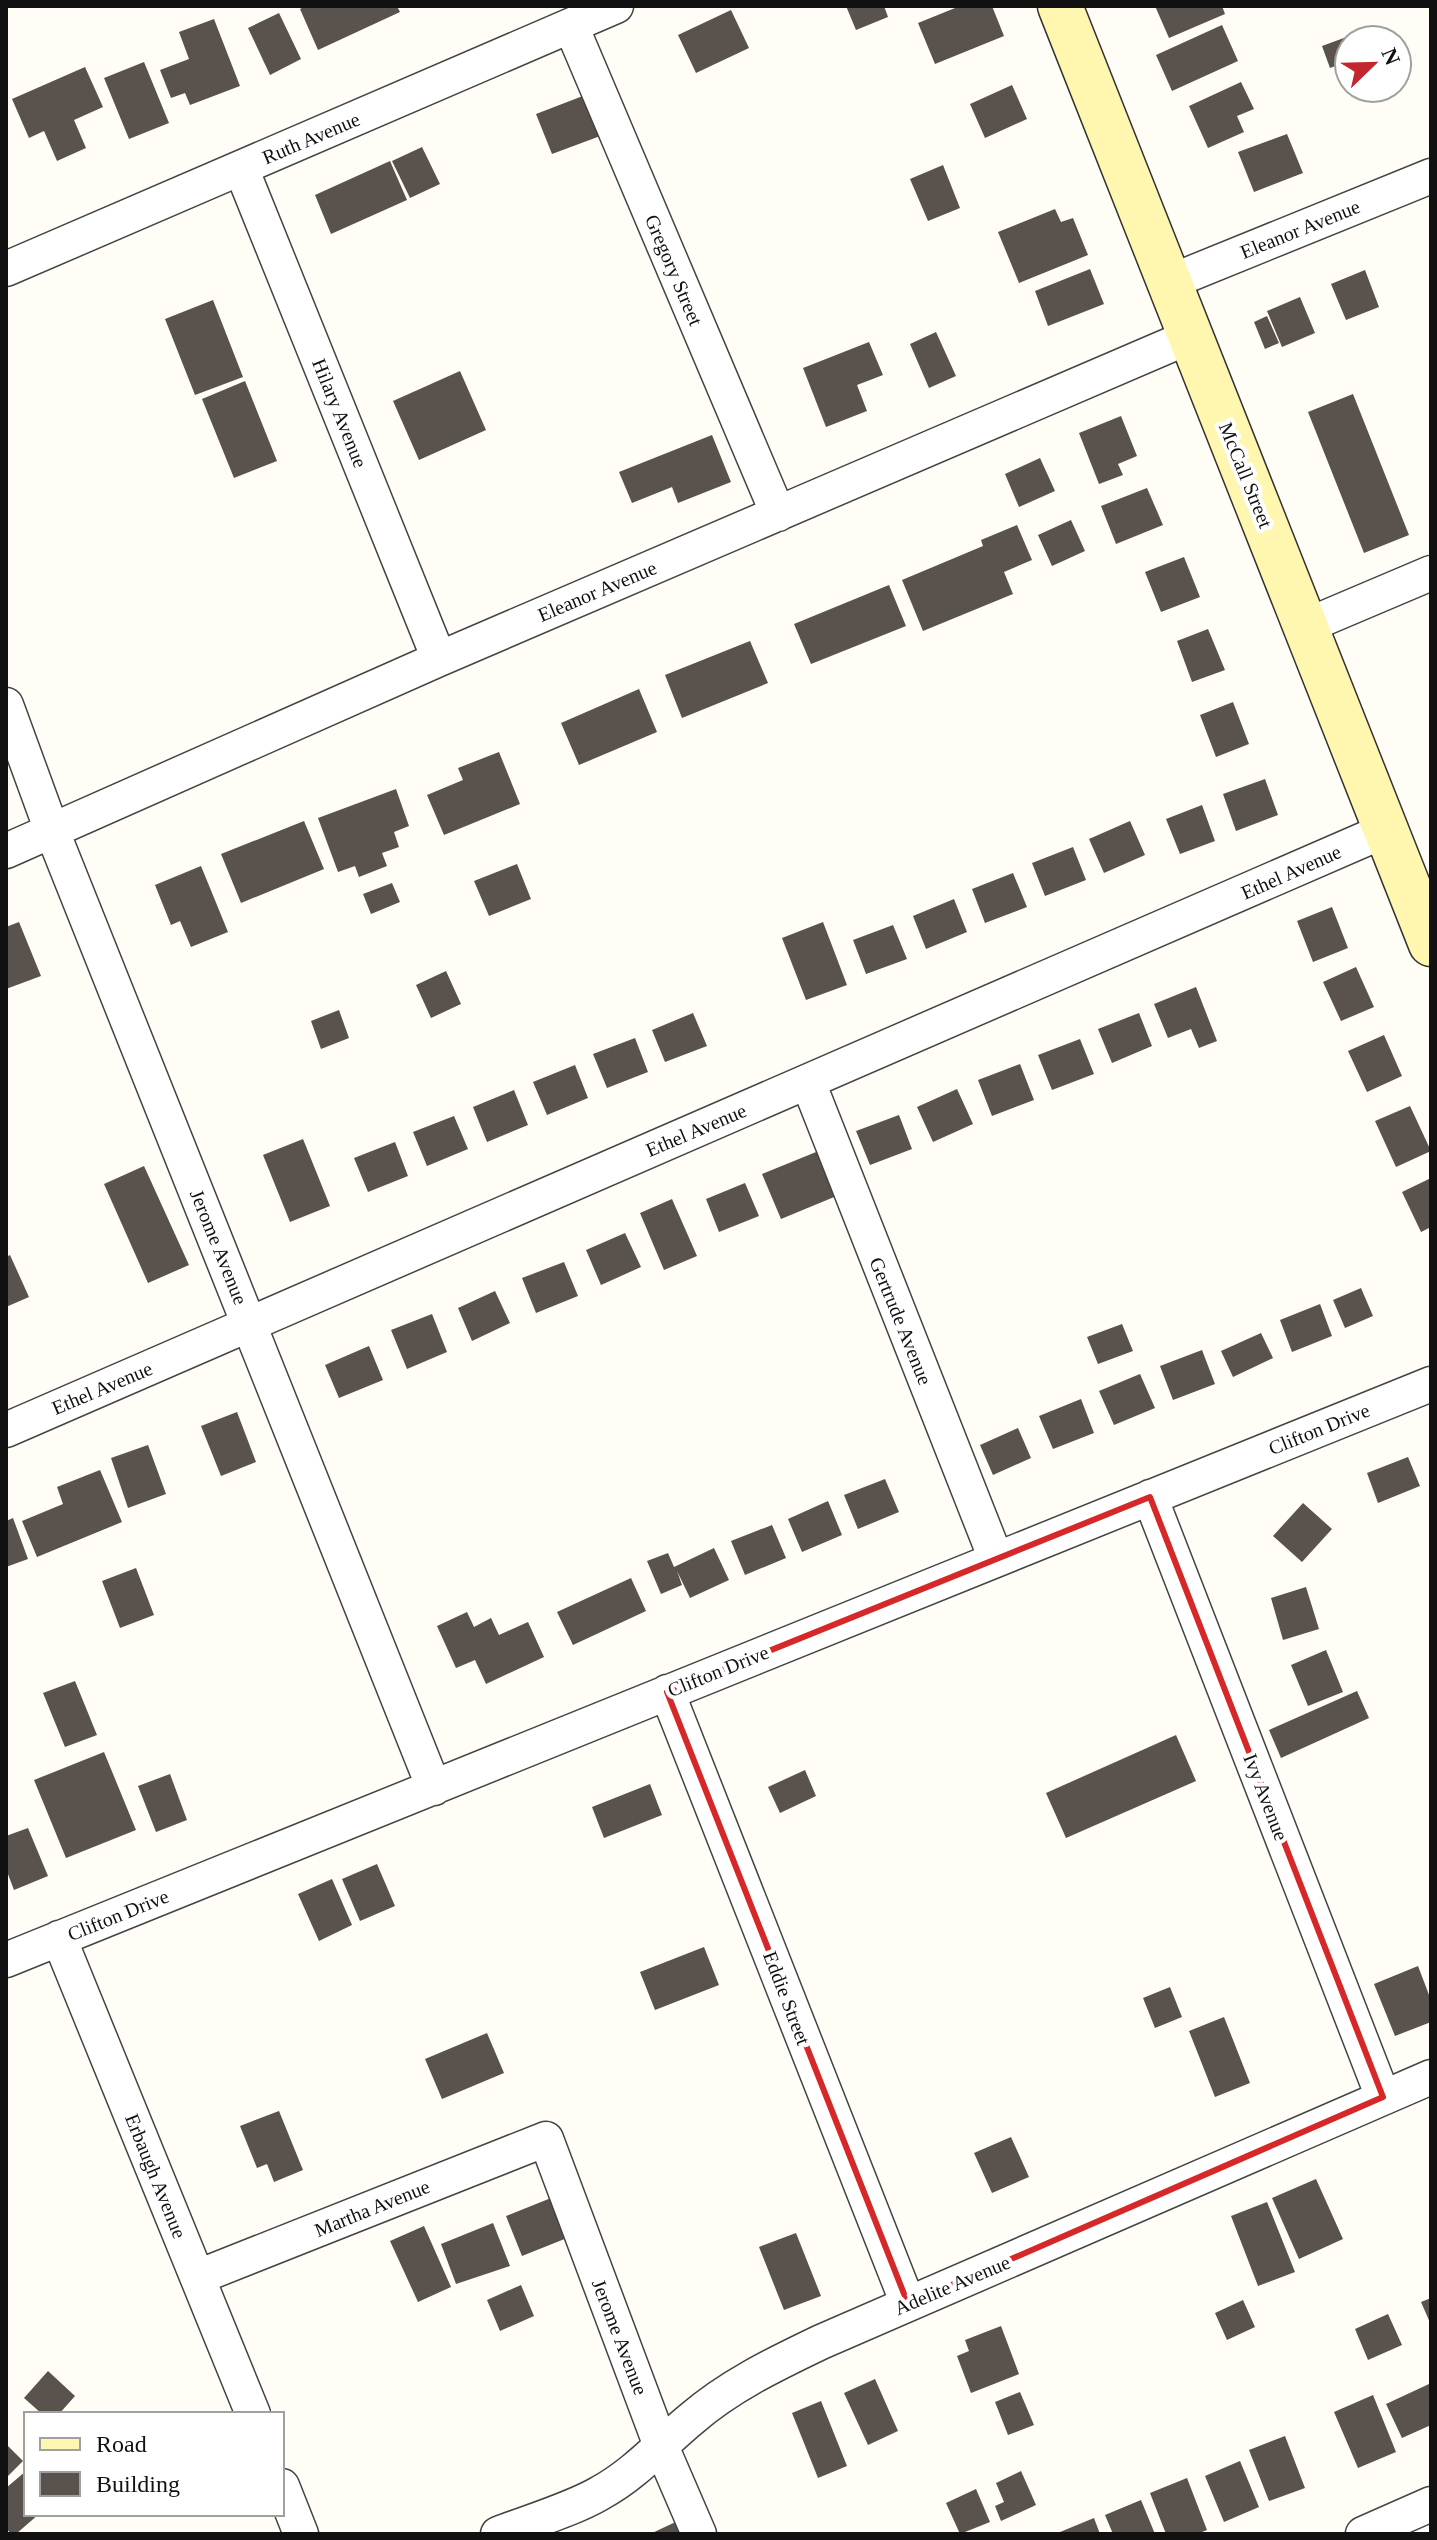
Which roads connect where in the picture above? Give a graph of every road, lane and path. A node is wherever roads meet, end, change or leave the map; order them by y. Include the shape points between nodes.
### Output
1 (616, 6) edge
2 (1060, 6) edge
3 (571, 26) junction
4 (241, 168) junction
5 (1431, 176) edge
6 (6, 269) edge
7 (1170, 282) junction
8 (1191, 336) junction
9 (778, 514) junction
10 (1431, 573) edge
11 (1306, 626) junction
12 (439, 659) junction
13 (6, 705) edge
14 (1386, 830) junction
15 (52, 831) junction
16 (6, 851) edge
17 (1431, 944) edge
18 (808, 1082) junction
19 (250, 1324) junction
20 (1431, 1384) edge
21 (6, 1430) edge
22 (1150, 1497) junction
23 (996, 1559) junction
24 (667, 1692) junction
25 (434, 1788) junction
26 (59, 1938) junction
27 (6, 1960) edge
28 (1431, 2077) edge
29 (1383, 2097) junction
30 (546, 2139) joint
31 (198, 2277) junction
32 (908, 2304) junction
33 (252, 2412) edge
34 (661, 2446) junction
35 (284, 2491) edge
36 (1431, 2504) edge
37 (301, 2534) edge
38 (498, 2534) edge
39 (699, 2534) edge
40 (1363, 2534) edge

1 - 3 street, Ruth Avenue
2 - 7 street, McCall Street
3 - 4 street, Ruth Avenue
3 - 9 street, Gregory Street
4 - 6 street, Ruth Avenue
4 - 12 street, Hilary Avenue
5 - 7 street, Eleanor Avenue
7 - 8 street, McCall Street
8 - 9 street, Eleanor Avenue
8 - 11 street, McCall Street
9 - 12 street, Eleanor Avenue
10 - 11 street
11 - 14 street, McCall Street
12 - 15 street, Eleanor Avenue
13 - 15 street, Jerome Avenue
14 - 17 street, McCall Street
14 - 18 street, Ethel Avenue
15 - 16 street, Eleanor Avenue
15 - 19 street, Jerome Avenue
18 - 19 street, Ethel Avenue
18 - 23 street, Gertrude Avenue
19 - 21 street, Ethel Avenue
19 - 25 street, Jerome Avenue
20 - 22 street, Clifton Drive
22 - 23 street, Clifton Drive
22 - 29 street, Ivy Avenue
23 - 24 street, Clifton Drive
24 - 25 street, Clifton Drive
24 - 32 street, Eddie Street
25 - 26 street, Clifton Drive
26 - 27 street, Clifton Drive
26 - 31 street, Erbaugh Avenue
28 - 29 street, Adelite Avenue
29 - 32 street, Adelite Avenue
30 - 31 street, Martha Avenue
30 - 34 street, Jerome Avenue
31 - 33 street, Erbaugh Avenue
32 - 34 street, Adelite Avenue via 757,2374 710,2404
34 - 38 street, Adelite Avenue via 598,2495
34 - 39 street, Jerome Avenue
35 - 37 street
36 - 40 street

